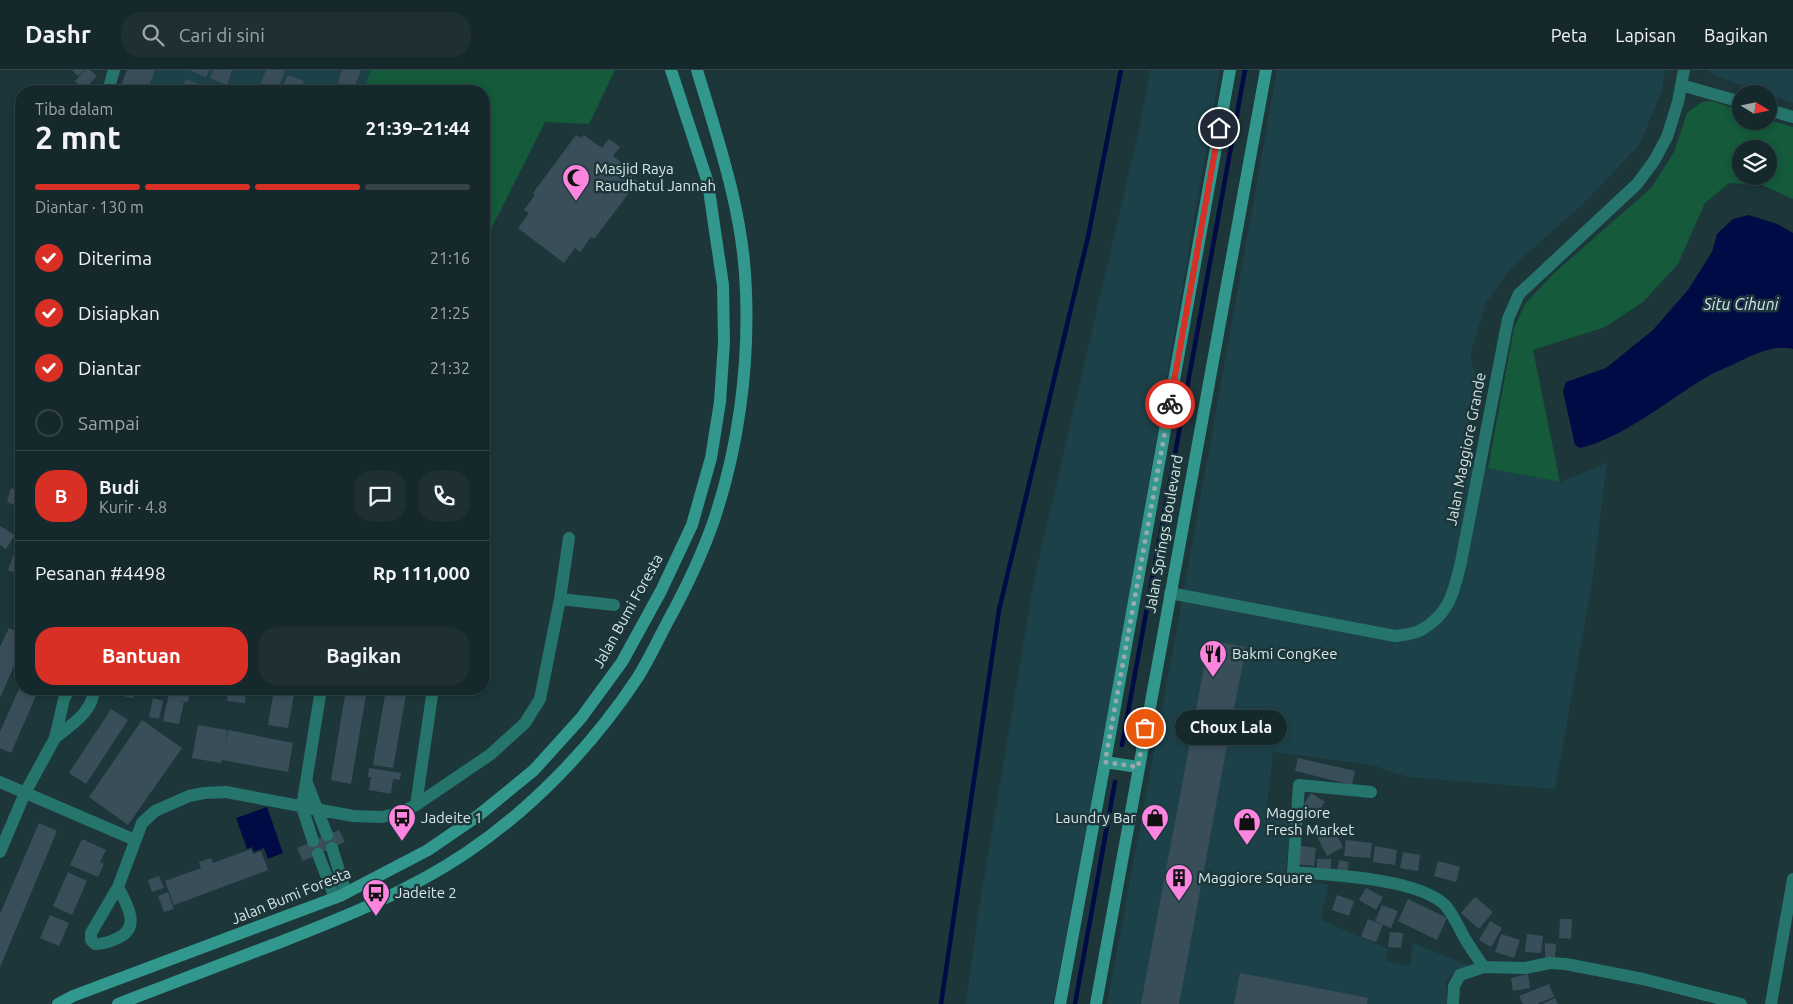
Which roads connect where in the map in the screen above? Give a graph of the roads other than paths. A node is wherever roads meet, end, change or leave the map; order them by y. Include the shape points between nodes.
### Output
1 (114, 70) edge
2 (671, 70) edge
3 (697, 70) edge
4 (1230, 70) edge
5 (1266, 70) edge
6 (1684, 70) edge
7 (110, 85) edge
8 (1681, 85) junction
9 (1732, 99) edge
10 (708, 106) junction
11 (1778, 113) edge
12 (685, 114) junction
13 (1793, 117) edge
14 (569, 538) dead end
15 (1170, 593) junction
16 (560, 599) junction
17 (614, 605) dead end
18 (66, 695) edge
19 (94, 695) edge
20 (320, 695) edge
21 (432, 695) edge
22 (56, 738) junction
23 (1105, 762) junction
24 (1138, 767) junction
25 (0, 782) edge
26 (307, 783) junction
27 (1372, 792) dead end
28 (26, 793) junction
29 (416, 805) junction
30 (302, 807) junction
31 (318, 809) junction
32 (327, 835) dead end
33 (135, 840) junction
34 (313, 841) dead end
35 (332, 848) dead end
36 (0, 852) edge
37 (318, 854) dead end
38 (1793, 879) edge
39 (118, 887) dead end
40 (340, 896) junction
41 (349, 915) junction
42 (1484, 967) junction
43 (58, 1004) edge
44 (118, 1004) edge
45 (1060, 1004) edge
46 (1096, 1004) edge
47 (1453, 1004) edge
48 (1741, 1004) edge
49 (1771, 1004) edge

1 - 7 street
2 - 12 main road, Jalan Bumi Foresta
3 - 10 main road
4 - 23 main road, Jalan Springs Boulevard
5 - 15 main road, Jalan Springs Boulevard
6 - 8 street, Jalan Maggiore Grande
8 - 9 street
8 - 15 street, Jalan Maggiore Grande via 1667,137 1637,184 1519,294 1508,318 1461,562 1453,596 1439,617 1420,631 1395,636
10 - 12 main road
10 - 41 main road via 730,178 742,239 747,328 732,455 713,523 684,590 640,674 603,727 550,784 467,852 431,875
11 - 13 street
12 - 40 main road, Jalan Bumi Foresta via 708,183 723,286 724,333 720,402 711,458 692,525 622,662 581,718 534,770 428,850
14 - 16 street
15 - 24 main road, Jalan Springs Boulevard
16 - 17 street
16 - 29 street via 540,699 533,712 491,754
18 - 22 street
19 - 22 street via 86,712
20 - 26 street
21 - 29 street
22 - 28 street
23 - 24 main road
23 - 45 main road, Jalan Springs Boulevard
24 - 46 main road, Jalan Springs Boulevard
25 - 28 street
26 - 30 street
26 - 31 street
27 - 42 street via 1299,786 1293,872 1368,878 1432,896 1446,906
28 - 33 street
28 - 36 street
29 - 31 street via 382,818
30 - 31 street
30 - 33 street via 226,792 189,796 155,812 142,823
30 - 34 street
31 - 32 street
33 - 39 street
35 - 40 street
37 - 40 street
38 - 49 street
40 - 41 main road
40 - 43 main road, Jalan Bumi Foresta
41 - 44 main road
42 - 47 street via 1460,975 1454,986
42 - 48 street via 1566,964 1643,979

